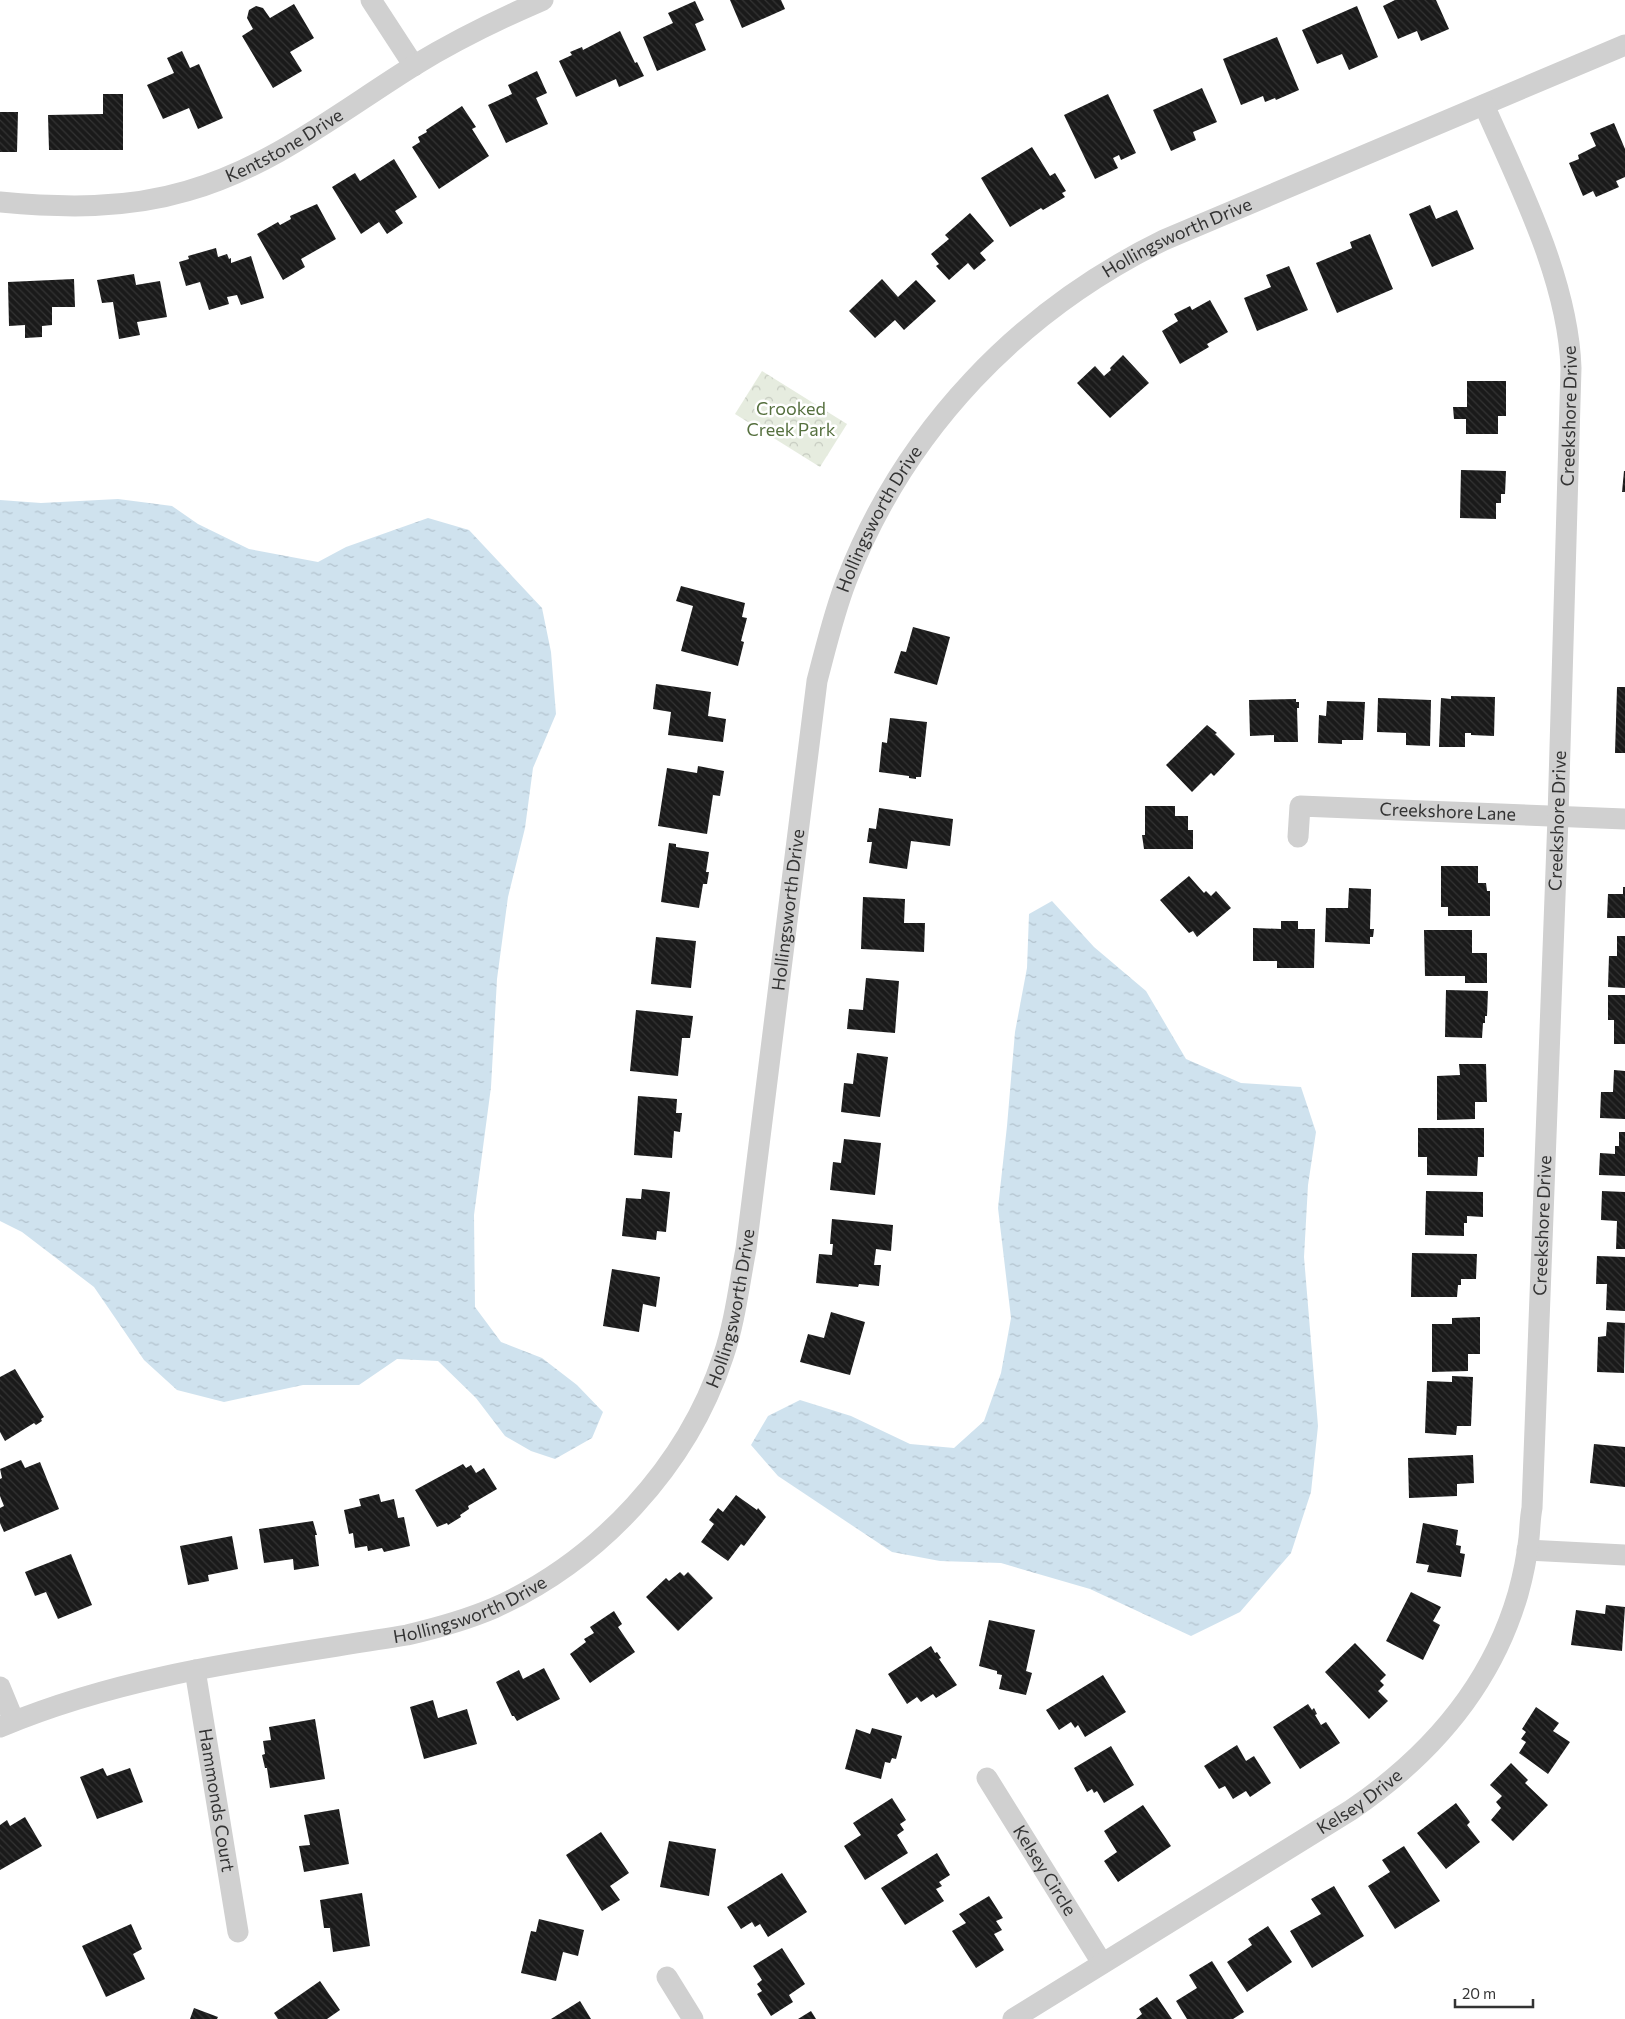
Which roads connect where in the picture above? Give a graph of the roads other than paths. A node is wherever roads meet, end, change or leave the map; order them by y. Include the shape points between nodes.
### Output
1 (372, 0) edge
2 (543, 0) edge
3 (1625, 45) edge
4 (414, 66) junction
5 (1484, 105) junction
6 (0, 202) edge
7 (1558, 817) junction
8 (1625, 819) edge
9 (1298, 837) dead end
10 (1527, 1550) junction
11 (1625, 1555) edge
12 (195, 1670) junction
13 (0, 1687) edge
14 (7, 1724) edge
15 (987, 1778) dead end
16 (238, 1932) dead end
17 (1102, 1963) junction
18 (667, 1977) dead end
19 (693, 2019) edge
20 (1013, 2019) edge

1 - 4 street
2 - 4 street, Kentstone Drive via 476,31
3 - 5 street, Hollingsworth Drive
4 - 6 street, Kentstone Drive via 280,152 230,176 188,191 141,202 103,206 53,207
5 - 7 street, Creekshore Drive via 1558,287 1570,348
5 - 12 street, Hollingsworth Drive via 1164,240 1096,277 1016,336 972,379 919,444 890,489 848,578 826,643 818,681 738,1301 724,1356 703,1404 681,1445 651,1486 626,1515 565,1567 512,1599 466,1619 407,1635
7 - 8 street, Creekshore Lane
7 - 9 street, Creekshore Lane via 1300,806
7 - 10 street, Creekshore Drive via 1532,1508
10 - 11 street
10 - 17 street, Kelsey Drive via 1518,1594 1489,1663 1457,1714 1417,1759 1351,1810
12 - 14 street, Hollingsworth Drive via 115,1687
12 - 16 street, Hammonds Court
13 - 14 street
15 - 17 street, Kelsey Circle
17 - 20 street, Kelsey Drive
18 - 19 street

